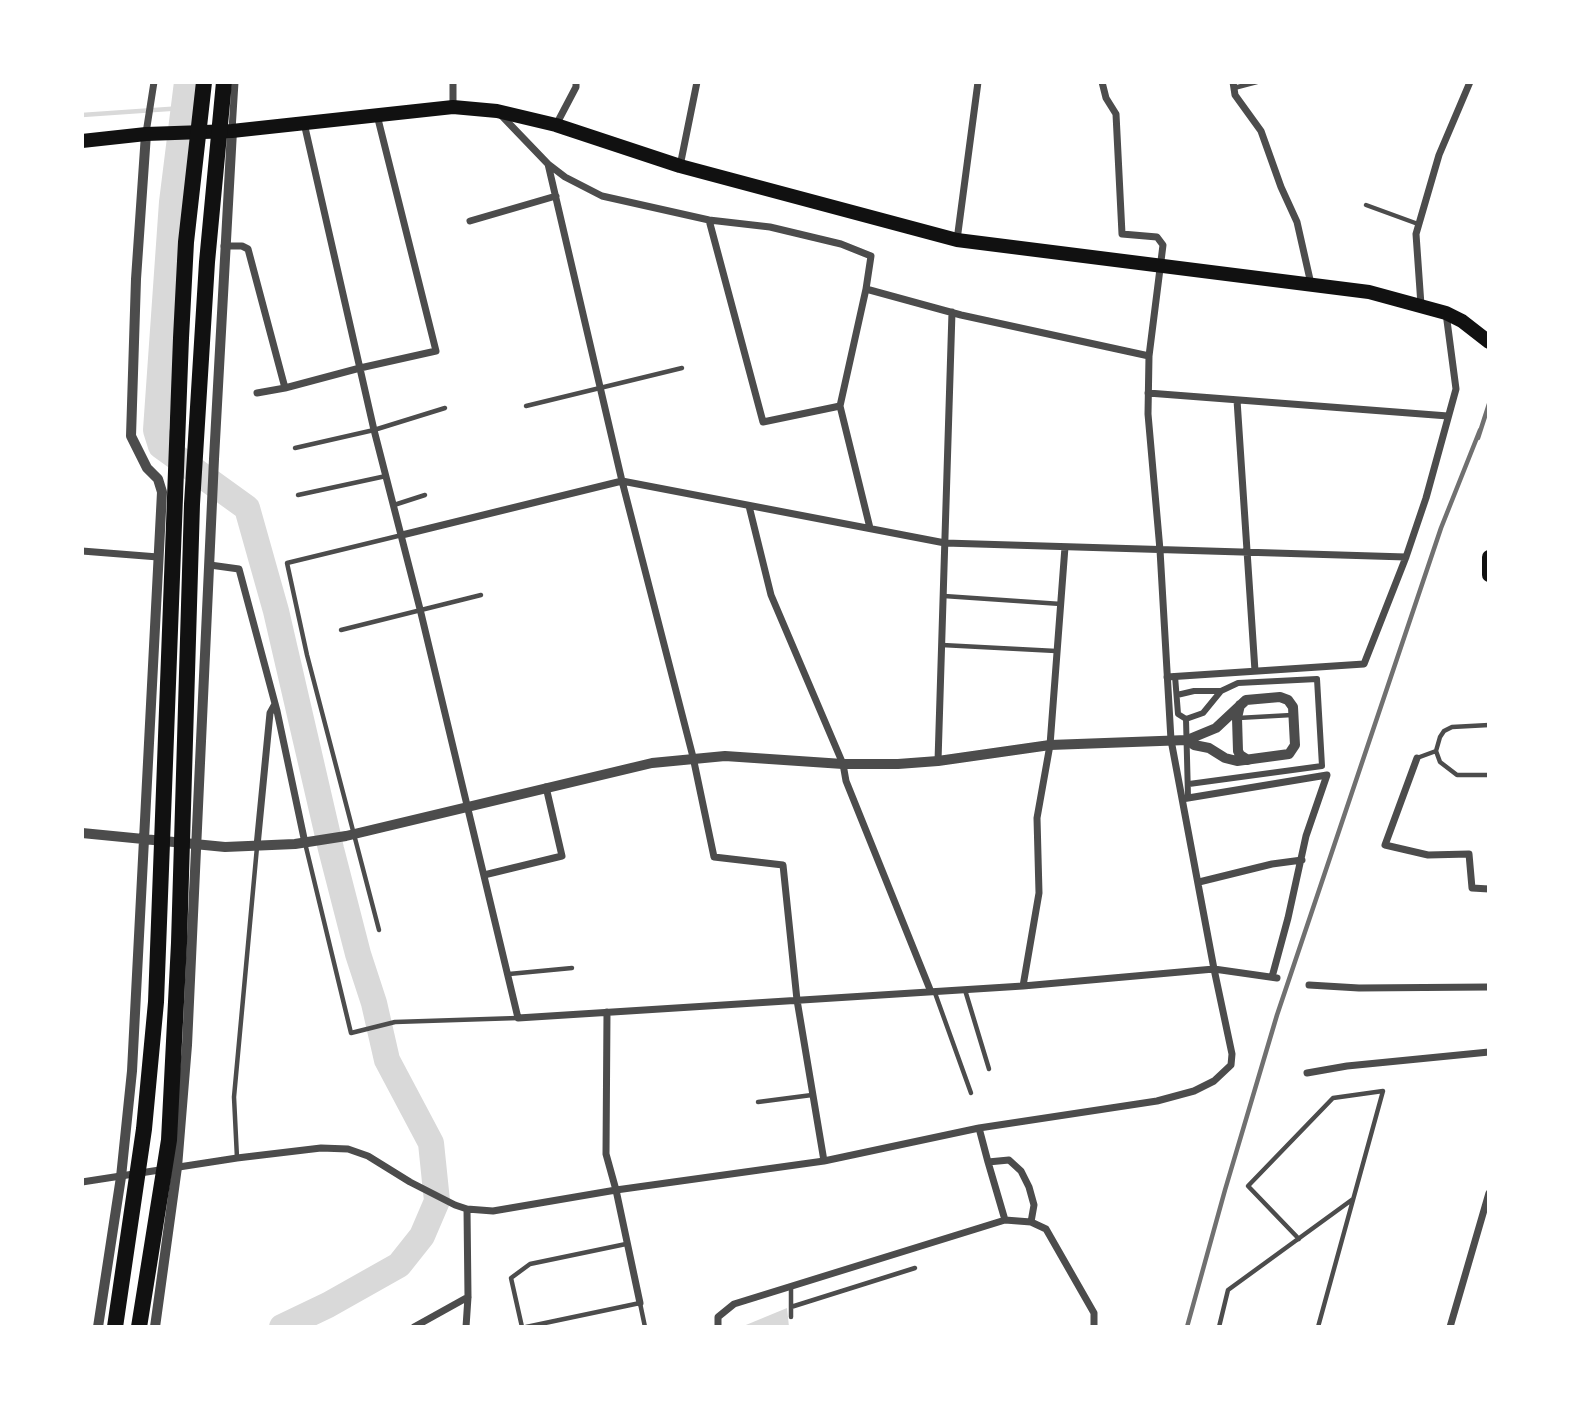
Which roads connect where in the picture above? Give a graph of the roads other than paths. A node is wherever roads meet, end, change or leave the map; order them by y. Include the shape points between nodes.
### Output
1 (153, 82) edge
2 (204, 82) edge
3 (224, 82) edge
4 (235, 82) edge
5 (453, 82) edge
6 (576, 82) edge
7 (697, 82) edge
8 (978, 82) edge
9 (1102, 82) edge
10 (1257, 82) edge
11 (1470, 82) edge
12 (1233, 85) edge
13 (453, 107) junction
14 (497, 111) junction
15 (377, 115) junction
16 (304, 122) junction
17 (556, 125) junction
18 (232, 131) junction
19 (151, 134) junction
20 (82, 141) edge
21 (548, 164) junction
22 (680, 166) junction
23 (556, 196) junction
24 (1366, 205) dead end
25 (709, 220) junction
26 (470, 221) dead end
27 (1419, 225) junction
28 (957, 240) junction
29 (224, 246) junction
30 (1159, 267) junction
31 (1311, 284) junction
32 (866, 289) junction
33 (1422, 304) junction
34 (952, 312) junction
35 (1446, 313) junction
36 (1488, 341) edge
37 (1149, 356) junction
38 (360, 368) junction
39 (682, 368) dead end
40 (285, 388) junction
41 (600, 388) junction
42 (257, 393) dead end
43 (1148, 393) junction
44 (1237, 400) junction
45 (526, 406) dead end
46 (840, 406) junction
47 (445, 408) dead end
48 (1448, 416) junction
49 (374, 430) junction
50 (295, 448) dead end
51 (387, 476) junction
52 (622, 481) junction
53 (298, 495) dead end
54 (425, 495) dead end
55 (394, 505) junction
56 (749, 506) junction
57 (870, 528) junction
58 (402, 535) junction
59 (945, 543) junction
60 (1065, 547) junction
61 (1160, 550) junction
62 (82, 551) edge
63 (1249, 552) junction
64 (158, 557) junction
65 (1406, 557) junction
66 (1489, 557) edge
67 (210, 565) junction
68 (1489, 575) edge
69 (481, 594) dead end
70 (944, 596) junction
71 (1061, 604) junction
72 (420, 609) junction
73 (341, 630) dead end
74 (942, 645) junction
75 (1057, 651) junction
76 (1255, 671) junction
77 (1171, 676) junction
78 (1221, 691) junction
79 (1177, 695) junction
80 (1242, 701) junction
81 (275, 704) junction
82 (1293, 715) junction
83 (1237, 718) junction
84 (1186, 719) junction
85 (1489, 725) edge
86 (1171, 740) junction
87 (1187, 740) junction
88 (1050, 745) junction
89 (1436, 751) junction
90 (692, 757) junction
91 (1417, 758) joint
92 (1248, 760) junction
93 (938, 761) junction
94 (843, 764) junction
95 (1489, 775) edge
96 (1189, 784) junction
97 (546, 787) junction
98 (1185, 798) junction
99 (467, 806) junction
100 (82, 833) edge
101 (351, 834) junction
102 (146, 840) junction
103 (310, 842) junction
104 (197, 845) junction
105 (257, 846) junction
106 (1302, 860) junction
107 (484, 875) junction
108 (1199, 882) junction
109 (1489, 889) edge
110 (379, 930) dead end
111 (572, 968) dead end
112 (1214, 969) junction
113 (509, 974) junction
114 (1309, 985) dead end
115 (1023, 986) junction
116 (1489, 987) edge
117 (965, 990) junction
118 (933, 992) junction
119 (797, 1000) junction
120 (607, 1012) junction
121 (518, 1018) junction
122 (1489, 1052) edge
123 (989, 1069) dead end
124 (1307, 1073) dead end
125 (971, 1093) dead end
126 (813, 1094) junction
127 (758, 1102) dead end
128 (979, 1128) junction
129 (237, 1158) junction
130 (824, 1161) junction
131 (988, 1162) junction
132 (177, 1167) junction
133 (121, 1177) junction
134 (82, 1182) edge
135 (616, 1189) junction
136 (1489, 1194) edge
137 (1353, 1198) junction
138 (1487, 1206) edge
139 (467, 1209) junction
140 (1005, 1220) junction
141 (1031, 1222) junction
142 (1299, 1238) junction
143 (626, 1244) junction
144 (915, 1268) dead end
145 (791, 1287) junction
146 (468, 1297) junction
147 (640, 1303) junction
148 (791, 1307) junction
149 (791, 1317) dead end
150 (98, 1327) edge
151 (115, 1327) edge
152 (139, 1327) edge
153 (155, 1327) edge
154 (414, 1327) edge
155 (466, 1327) edge
156 (524, 1327) edge
157 (645, 1327) edge
158 (718, 1327) edge
159 (1094, 1327) edge
160 (1219, 1327) edge
161 (1318, 1327) edge
162 (1450, 1327) edge

1 - 19 street
2 - 151 highway via 186,242 156,1002 144,1129
3 - 152 highway via 193,490 169,1140
4 - 18 street
5 - 13 street
6 - 17 street
7 - 22 street
8 - 28 street
9 - 30 street via 1115,114 1122,234 1157,237 1163,245
10 - 12 lane
11 - 27 street via 1439,155
12 - 31 street via 1261,131 1297,222
13 - 14 main road
13 - 15 main road
14 - 17 main road
14 - 21 street
15 - 16 main road
15 - 38 street via 436,351
16 - 18 main road
16 - 38 street
17 - 22 main road
18 - 19 main road
18 - 29 street
19 - 20 main road
19 - 64 street via 136,279 131,436 162,492
21 - 23 street
21 - 25 street via 602,196
22 - 28 main road
23 - 26 street
23 - 41 street
24 - 27 lane
25 - 32 street via 770,227 871,256
25 - 46 street via 762,422
27 - 33 street
28 - 30 main road
29 - 40 street via 248,249
29 - 67 street
30 - 31 main road
30 - 37 street
31 - 33 main road
32 - 34 street
32 - 46 street
33 - 35 main road
34 - 37 street
34 - 59 street
35 - 36 main road
35 - 48 street via 1455,389
37 - 43 street
38 - 40 street
38 - 49 street
39 - 41 lane
40 - 42 street
41 - 45 lane
41 - 52 street
43 - 44 street
43 - 61 street
44 - 48 street
44 - 63 street
46 - 57 street
47 - 49 lane
48 - 65 street
49 - 50 lane
49 - 51 street
51 - 53 lane
51 - 55 street
52 - 56 street
52 - 58 street
52 - 90 street
54 - 55 lane
55 - 58 street
56 - 57 street
56 - 94 street via 771,595
57 - 59 street
58 - 72 street
58 - 101 lane via 287,563
59 - 60 street
59 - 70 street
60 - 61 street
60 - 71 street
61 - 63 street
61 - 77 street
62 - 64 street
63 - 65 street
63 - 76 street
64 - 102 street
65 - 76 street via 1364,664
66 - 68 main road
67 - 81 street via 239,569
67 - 104 street
69 - 72 lane
70 - 71 lane
70 - 74 street
71 - 75 street
72 - 73 lane
72 - 99 street
74 - 75 lane
74 - 93 street
75 - 88 street
76 - 77 street
77 - 79 street
77 - 86 street
78 - 79 street
78 - 84 street via 1203,713
78 - 96 street via 1238,683 1317,679 1322,766
79 - 84 street via 1178,714
80 - 82 street via 1284,698 1291,703
80 - 83 street
80 - 87 street via 1216,728
81 - 103 street
81 - 105 street via 270,713
82 - 83 lane
82 - 92 street via 1292,752
83 - 92 street via 1238,751
84 - 87 street
85 - 89 lane via 1452,727 1440,737
86 - 87 street
86 - 88 street
86 - 98 street
87 - 92 street via 1230,760
87 - 96 street
88 - 93 street
88 - 115 street via 1037,818 1039,893
89 - 91 lane
89 - 95 lane via 1440,762 1457,775
90 - 94 street
90 - 97 street
90 - 119 street via 714,857 783,865
91 - 109 street via 1385,845 1428,855 1469,854 1472,888
93 - 94 street
94 - 118 street
96 - 98 street
97 - 99 street
97 - 107 street via 562,856
98 - 106 street via 1327,775
98 - 108 street
99 - 101 street
99 - 107 street
100 - 102 street
101 - 103 street
101 - 110 lane
102 - 104 street
102 - 133 street
103 - 105 street
103 - 121 lane via 351,1033 395,1022
104 - 105 street
104 - 132 street
105 - 129 lane via 234,1097
106 - 108 street
106 - 112 street via 1274,977
107 - 113 street
108 - 112 street
111 - 113 lane
112 - 115 street
112 - 128 street via 1232,1055 1231,1065 1214,1081 1157,1101
113 - 121 street
114 - 116 street
115 - 117 street
117 - 118 street
117 - 123 lane
118 - 119 street
118 - 125 lane
119 - 120 street
119 - 126 street
120 - 121 street
120 - 135 street via 606,1154
122 - 124 street
126 - 127 lane
126 - 130 street
128 - 130 street
128 - 131 street
129 - 132 street
129 - 139 street via 348,1149
130 - 135 street
131 - 140 street
131 - 141 street via 1009,1160 1021,1171 1034,1205
132 - 133 street
132 - 153 street
133 - 134 street
133 - 150 street
135 - 139 street via 493,1211
135 - 143 street
136 - 138 street
137 - 142 lane
137 - 142 lane via 1383,1091 1333,1098 1248,1186
137 - 161 lane
138 - 162 street
139 - 146 street
140 - 141 street
140 - 145 street
141 - 159 street via 1046,1229 1094,1313
142 - 160 lane via 1228,1290
143 - 147 street
143 - 156 lane via 530,1264 511,1278
144 - 148 lane
145 - 148 lane
145 - 158 street via 734,1304 718,1317
146 - 154 street
146 - 155 street
147 - 156 lane
147 - 157 lane
148 - 149 lane

